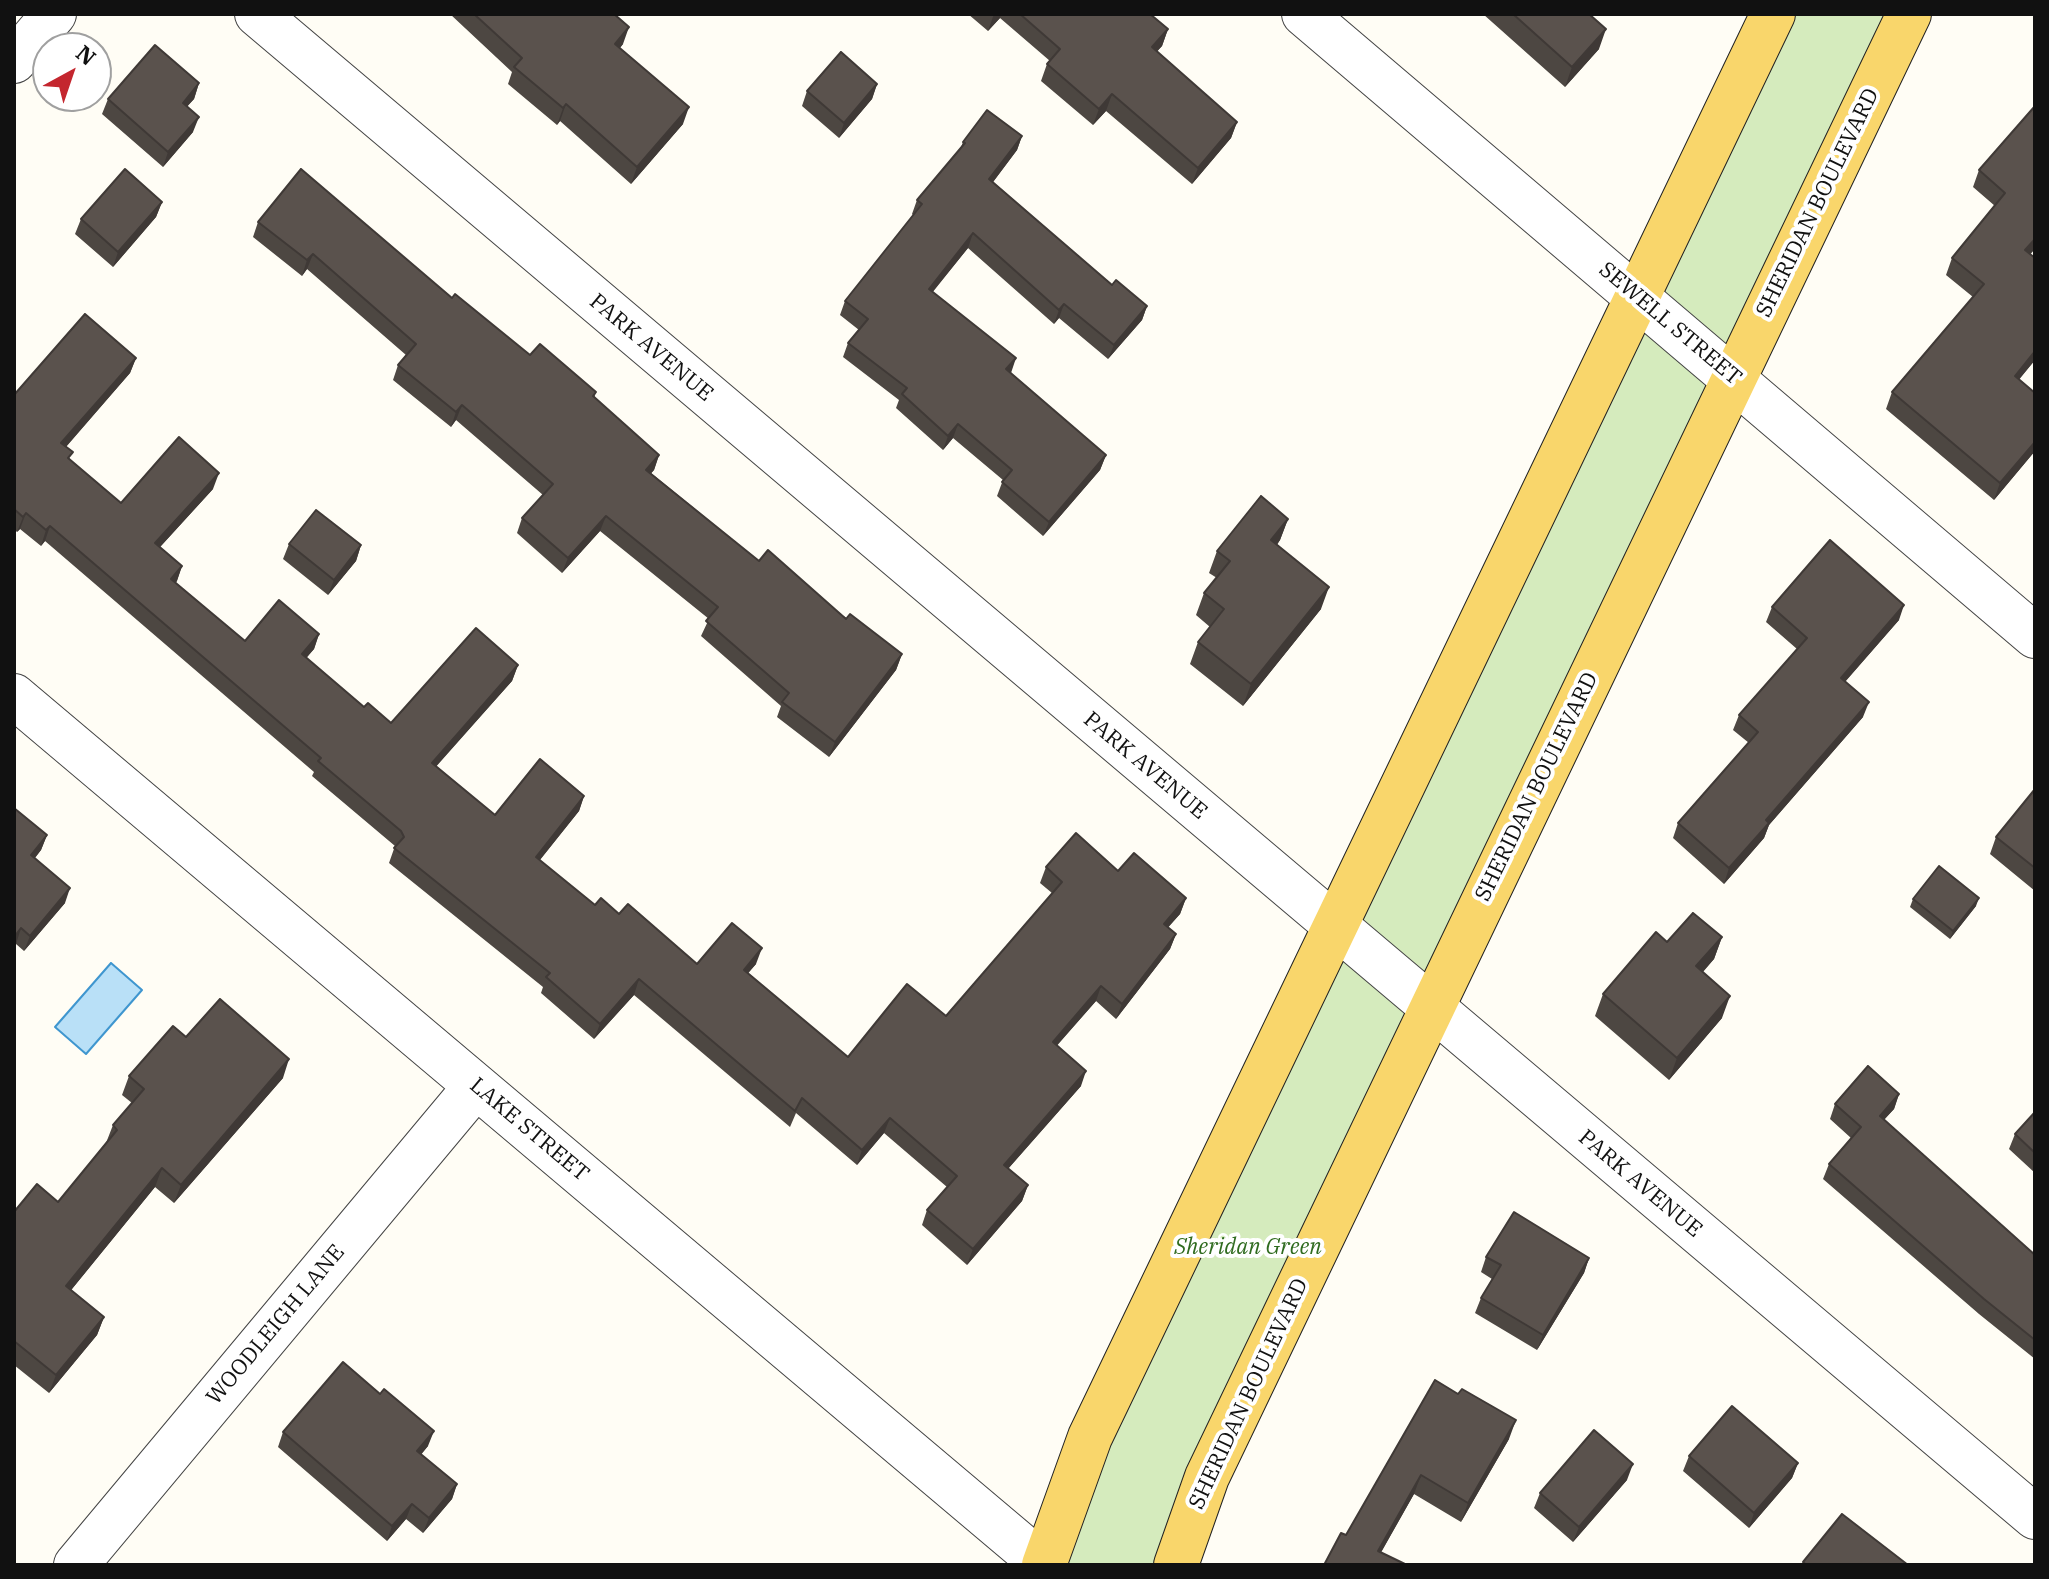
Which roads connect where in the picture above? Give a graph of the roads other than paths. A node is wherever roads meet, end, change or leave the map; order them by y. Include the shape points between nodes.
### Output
1 (54, 14) edge
2 (257, 14) edge
3 (1304, 14) edge
4 (1773, 14) edge
5 (1909, 14) edge
6 (14, 61) edge
7 (1637, 296) junction
8 (1734, 378) junction
9 (2035, 636) edge
10 (14, 696) edge
11 (1334, 926) junction
12 (1431, 1008) junction
13 (476, 1086) junction
14 (2035, 1517) edge
15 (76, 1565) edge
16 (1044, 1565) edge
17 (1176, 1565) edge

1 - 6 street
2 - 11 street, PARK AVENUE
3 - 7 street, SEWELL STREET
4 - 7 main road
5 - 8 main road, SHERIDAN BOULEVARD
7 - 8 street, SEWELL STREET
7 - 11 main road
8 - 9 street, SEWELL STREET
8 - 12 main road, SHERIDAN BOULEVARD
10 - 13 street, LAKE STREET
11 - 12 street, PARK AVENUE
11 - 16 main road via 1090,1437
12 - 14 street, PARK AVENUE
12 - 17 main road, SHERIDAN BOULEVARD via 1207,1477
13 - 15 street, WOODLEIGH LANE
13 - 16 street, LAKE STREET

